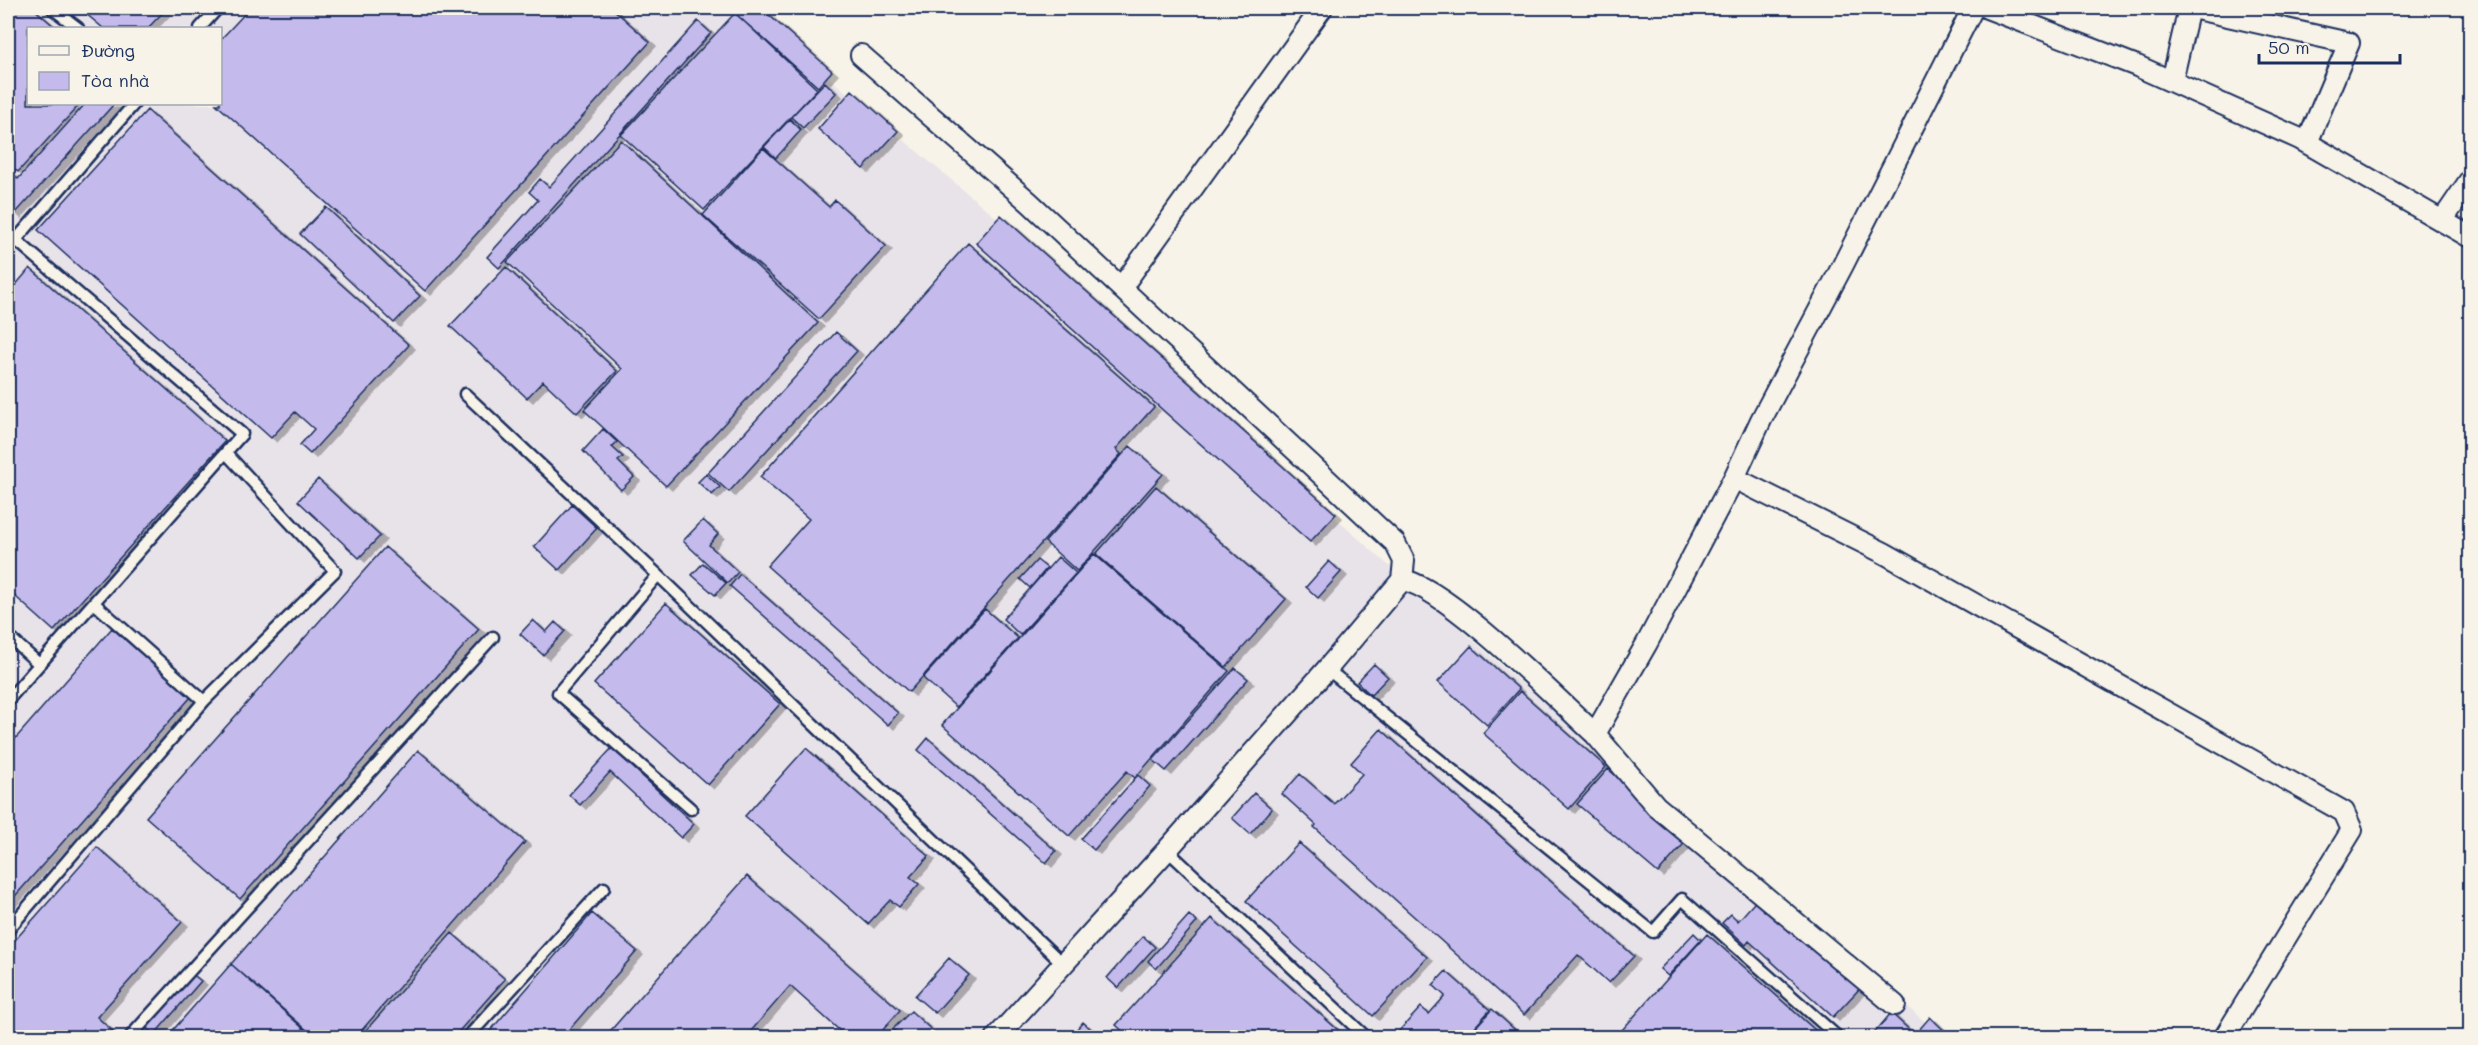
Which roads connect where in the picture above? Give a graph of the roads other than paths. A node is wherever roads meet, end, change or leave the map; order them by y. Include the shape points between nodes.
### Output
1 (52, 8) edge
2 (218, 8) edge
3 (1322, 8) edge
4 (1973, 8) edge
5 (1987, 8) edge
6 (2191, 8) edge
7 (77, 27) edge
8 (201, 27) edge
9 (861, 55) dead end
10 (2172, 81) junction
11 (133, 105) edge
12 (2307, 143) junction
13 (2470, 180) edge
14 (2442, 221) junction
15 (2470, 237) edge
16 (16, 240) junction
17 (8, 249) edge
18 (1121, 288) junction
19 (465, 394) dead end
20 (226, 453) junction
21 (1734, 478) junction
22 (658, 575) junction
23 (1402, 580) junction
24 (94, 603) junction
25 (8, 636) edge
26 (493, 637) dead end
27 (39, 664) junction
28 (1327, 669) junction
29 (8, 700) edge
30 (204, 701) junction
31 (1595, 734) junction
32 (691, 809) dead end
33 (1167, 850) junction
34 (604, 888) dead end
35 (8, 930) edge
36 (1063, 964) junction
37 (1895, 1005) dead end
38 (129, 1038) edge
39 (466, 1038) edge
40 (996, 1038) edge
41 (1367, 1038) edge
42 (1839, 1038) edge
43 (2224, 1038) edge

1 - 7 lane
2 - 8 lane
3 - 18 street
4 - 21 street
5 - 10 street
6 - 10 street
6 - 12 street via 2349,43
9 - 18 street
10 - 12 street
11 - 16 lane
12 - 14 street
13 - 14 street
14 - 15 street
16 - 17 lane
16 - 20 lane via 242,434
18 - 23 street via 1395,543 1404,561
19 - 22 lane
20 - 24 lane
20 - 30 lane via 335,571
21 - 31 street
21 - 43 street via 1884,553 2344,812 2352,830
22 - 32 lane via 558,693
22 - 36 lane
23 - 28 street
23 - 31 street via 1449,603
24 - 27 lane
24 - 30 lane
25 - 27 lane
26 - 38 lane
27 - 29 lane
28 - 33 street
28 - 42 lane via 1653,932 1682,899
30 - 35 lane
31 - 37 street via 1656,806
33 - 36 street
33 - 41 lane
34 - 39 lane
36 - 40 street

